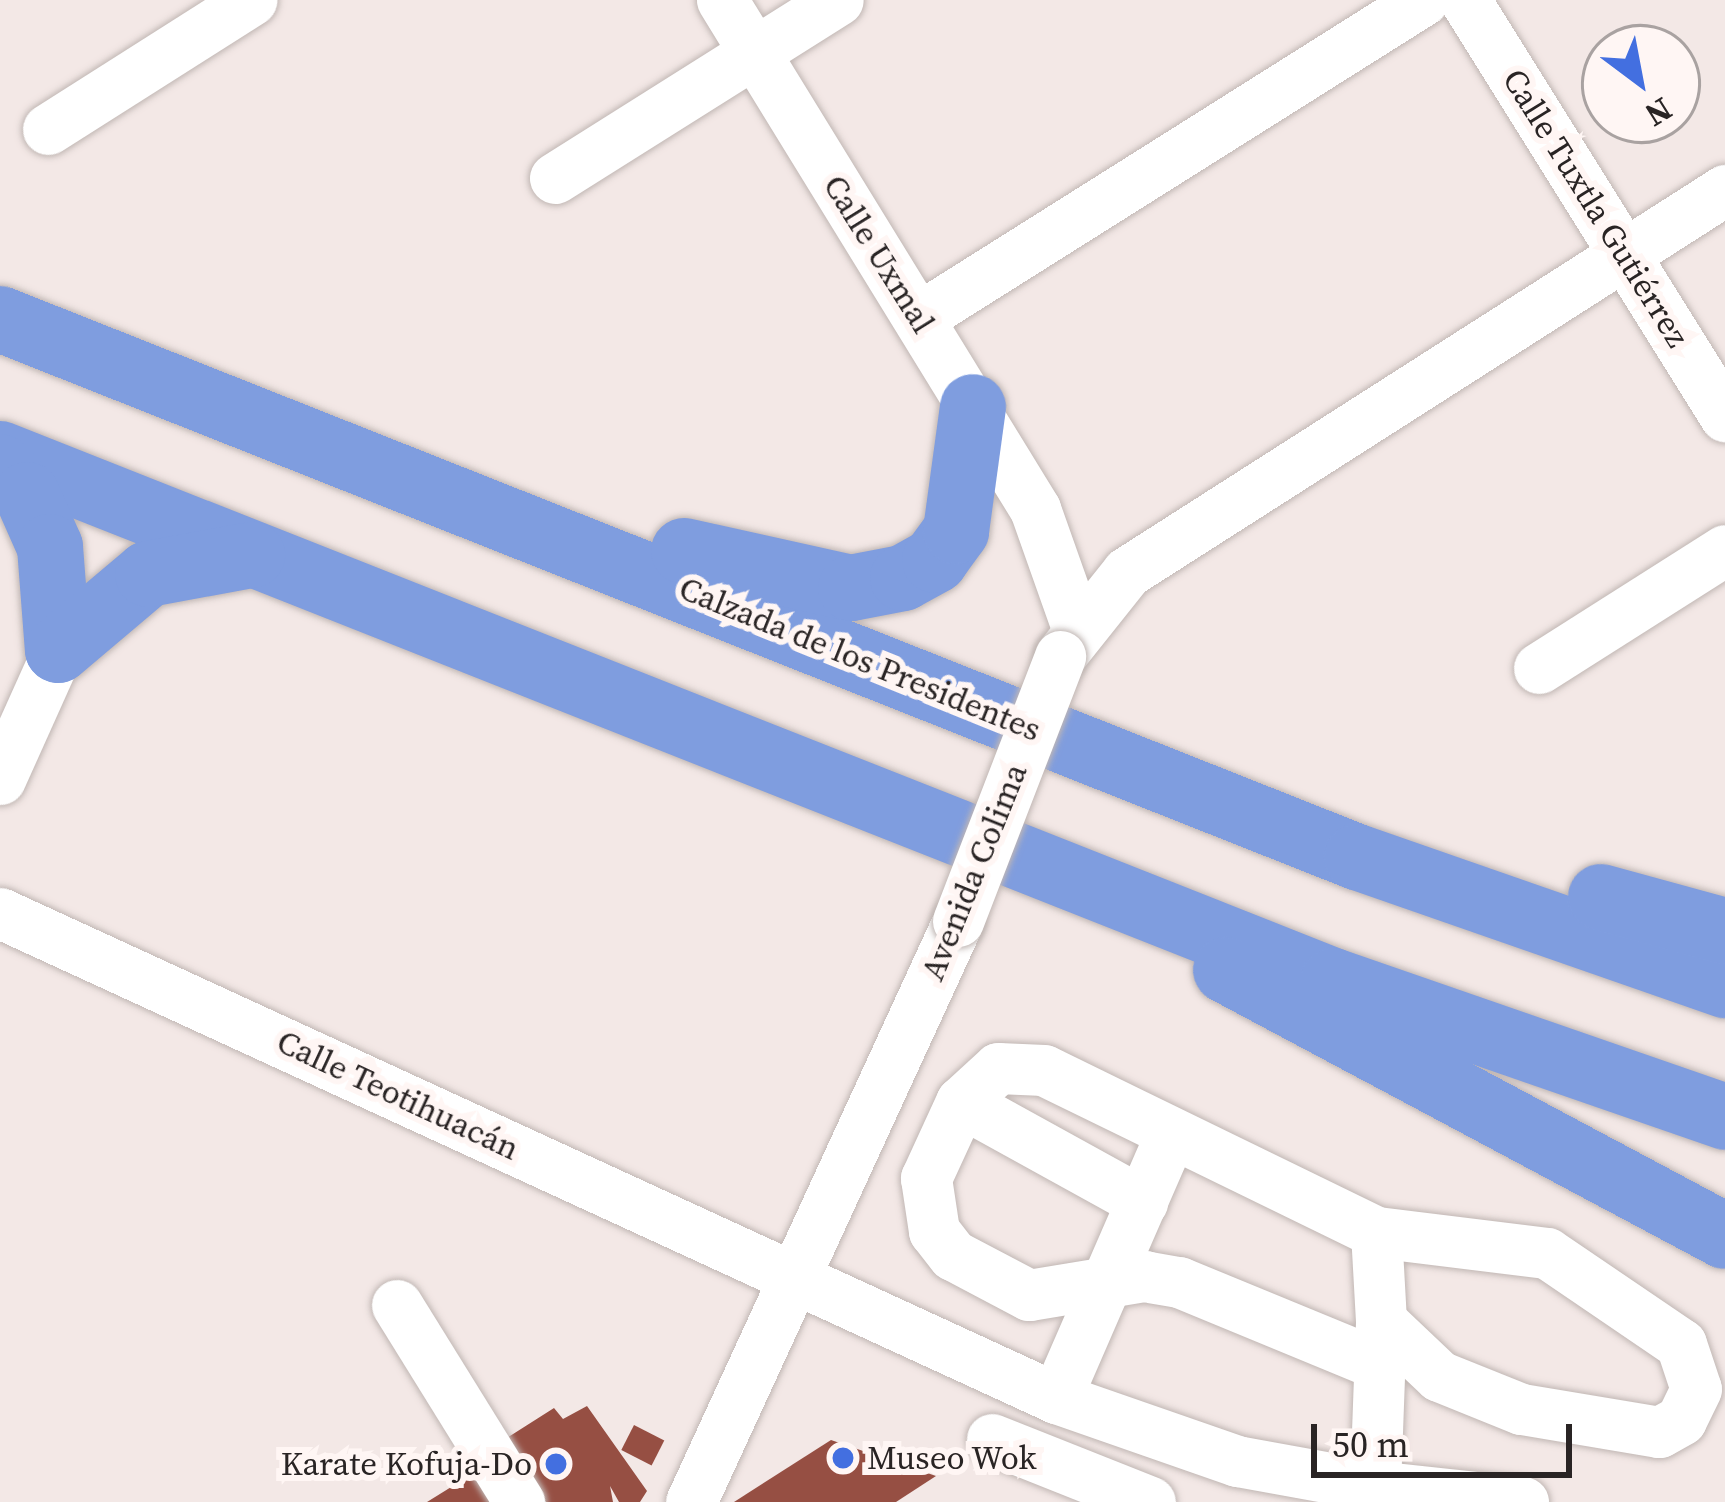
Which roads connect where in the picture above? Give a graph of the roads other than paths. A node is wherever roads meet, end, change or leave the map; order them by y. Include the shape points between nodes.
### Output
1 (251, 0) edge
2 (722, 0) edge
3 (838, 0) edge
4 (1424, 0) edge
5 (1465, 0) edge
6 (755, 52) junction
7 (48, 129) dead end
8 (555, 178) dead end
9 (1725, 190) edge
10 (1626, 254) junction
11 (918, 318) junction
12 (0, 319) edge
13 (974, 407) junction
14 (1725, 416) edge
15 (0, 454) edge
16 (0, 467) edge
17 (1035, 509) junction
18 (568, 541) junction
19 (1725, 550) edge
20 (256, 554) junction
21 (1127, 572) junction
22 (1068, 641) junction
23 (58, 650) junction
24 (1539, 668) dead end
25 (0, 779) edge
26 (1358, 857) junction
27 (1127, 896) junction
28 (0, 913) edge
29 (1725, 931) edge
30 (1725, 986) edge
31 (961, 1102) junction
32 (1725, 1117) edge
33 (1171, 1133) junction
34 (1142, 1202) junction
35 (1376, 1232) junction
36 (1725, 1236) edge
37 (796, 1276) junction
38 (1110, 1279) junction
39 (397, 1305) dead end
40 (1380, 1342) junction
41 (1056, 1398) junction
42 (992, 1439) dead end
43 (1233, 1482) edge
44 (1376, 1486) junction
45 (519, 1502) edge
46 (691, 1502) edge
47 (1150, 1502) edge
48 (1523, 1502) edge

1 - 7 street
2 - 6 street, Calle Uxmal
3 - 6 street
4 - 11 street
5 - 10 street, Calle Tuxtla Gutiérrez
6 - 8 street
6 - 11 street, Calle Uxmal
9 - 10 street, Avenida Colima
10 - 14 street, Calle Tuxtla Gutiérrez
10 - 21 street, Avenida Colima
11 - 13 street, Calle Uxmal
12 - 18 highway, Calzada de los Presidentes
13 - 17 street, Calle Uxmal
13 - 18 highway via 956,530 935,560 903,578 851,588 662,546
15 - 20 highway
16 - 23 highway via 27,495 50,548
17 - 21 street, Calle Uxmal via 1079,552
17 - 22 street, Calle Uxmal
18 - 26 highway, Calzada de los Presidentes
19 - 24 street
20 - 23 highway via 148,574
20 - 27 highway
21 - 22 street, Avenida Colima
22 - 37 street, Avenida Colima, bridge via 958,920
23 - 25 street
26 - 29 highway via 1408,850 1467,860
26 - 30 highway, Calzada de los Presidentes
27 - 32 highway via 1333,981
27 - 36 highway via 1264,998
28 - 37 street, Calle Teotihuacán
31 - 33 street via 980,1076 1017,1063
31 - 34 street
31 - 38 street via 926,1178 934,1231 952,1255 1029,1294
33 - 34 street
33 - 35 street
34 - 38 street
35 - 40 street
35 - 40 street via 1546,1253 1681,1344 1696,1389 1681,1420 1659,1432 1521,1409
37 - 41 street, Calle Teotihuacán
37 - 46 street, Avenida Colima
38 - 40 street via 1179,1282
38 - 41 street
39 - 45 street
40 - 44 street
41 - 43 street, Calle Teotihuacán
42 - 47 street
43 - 44 street, Calle Teotihuacán
44 - 48 street, Calle Teotihuacán

